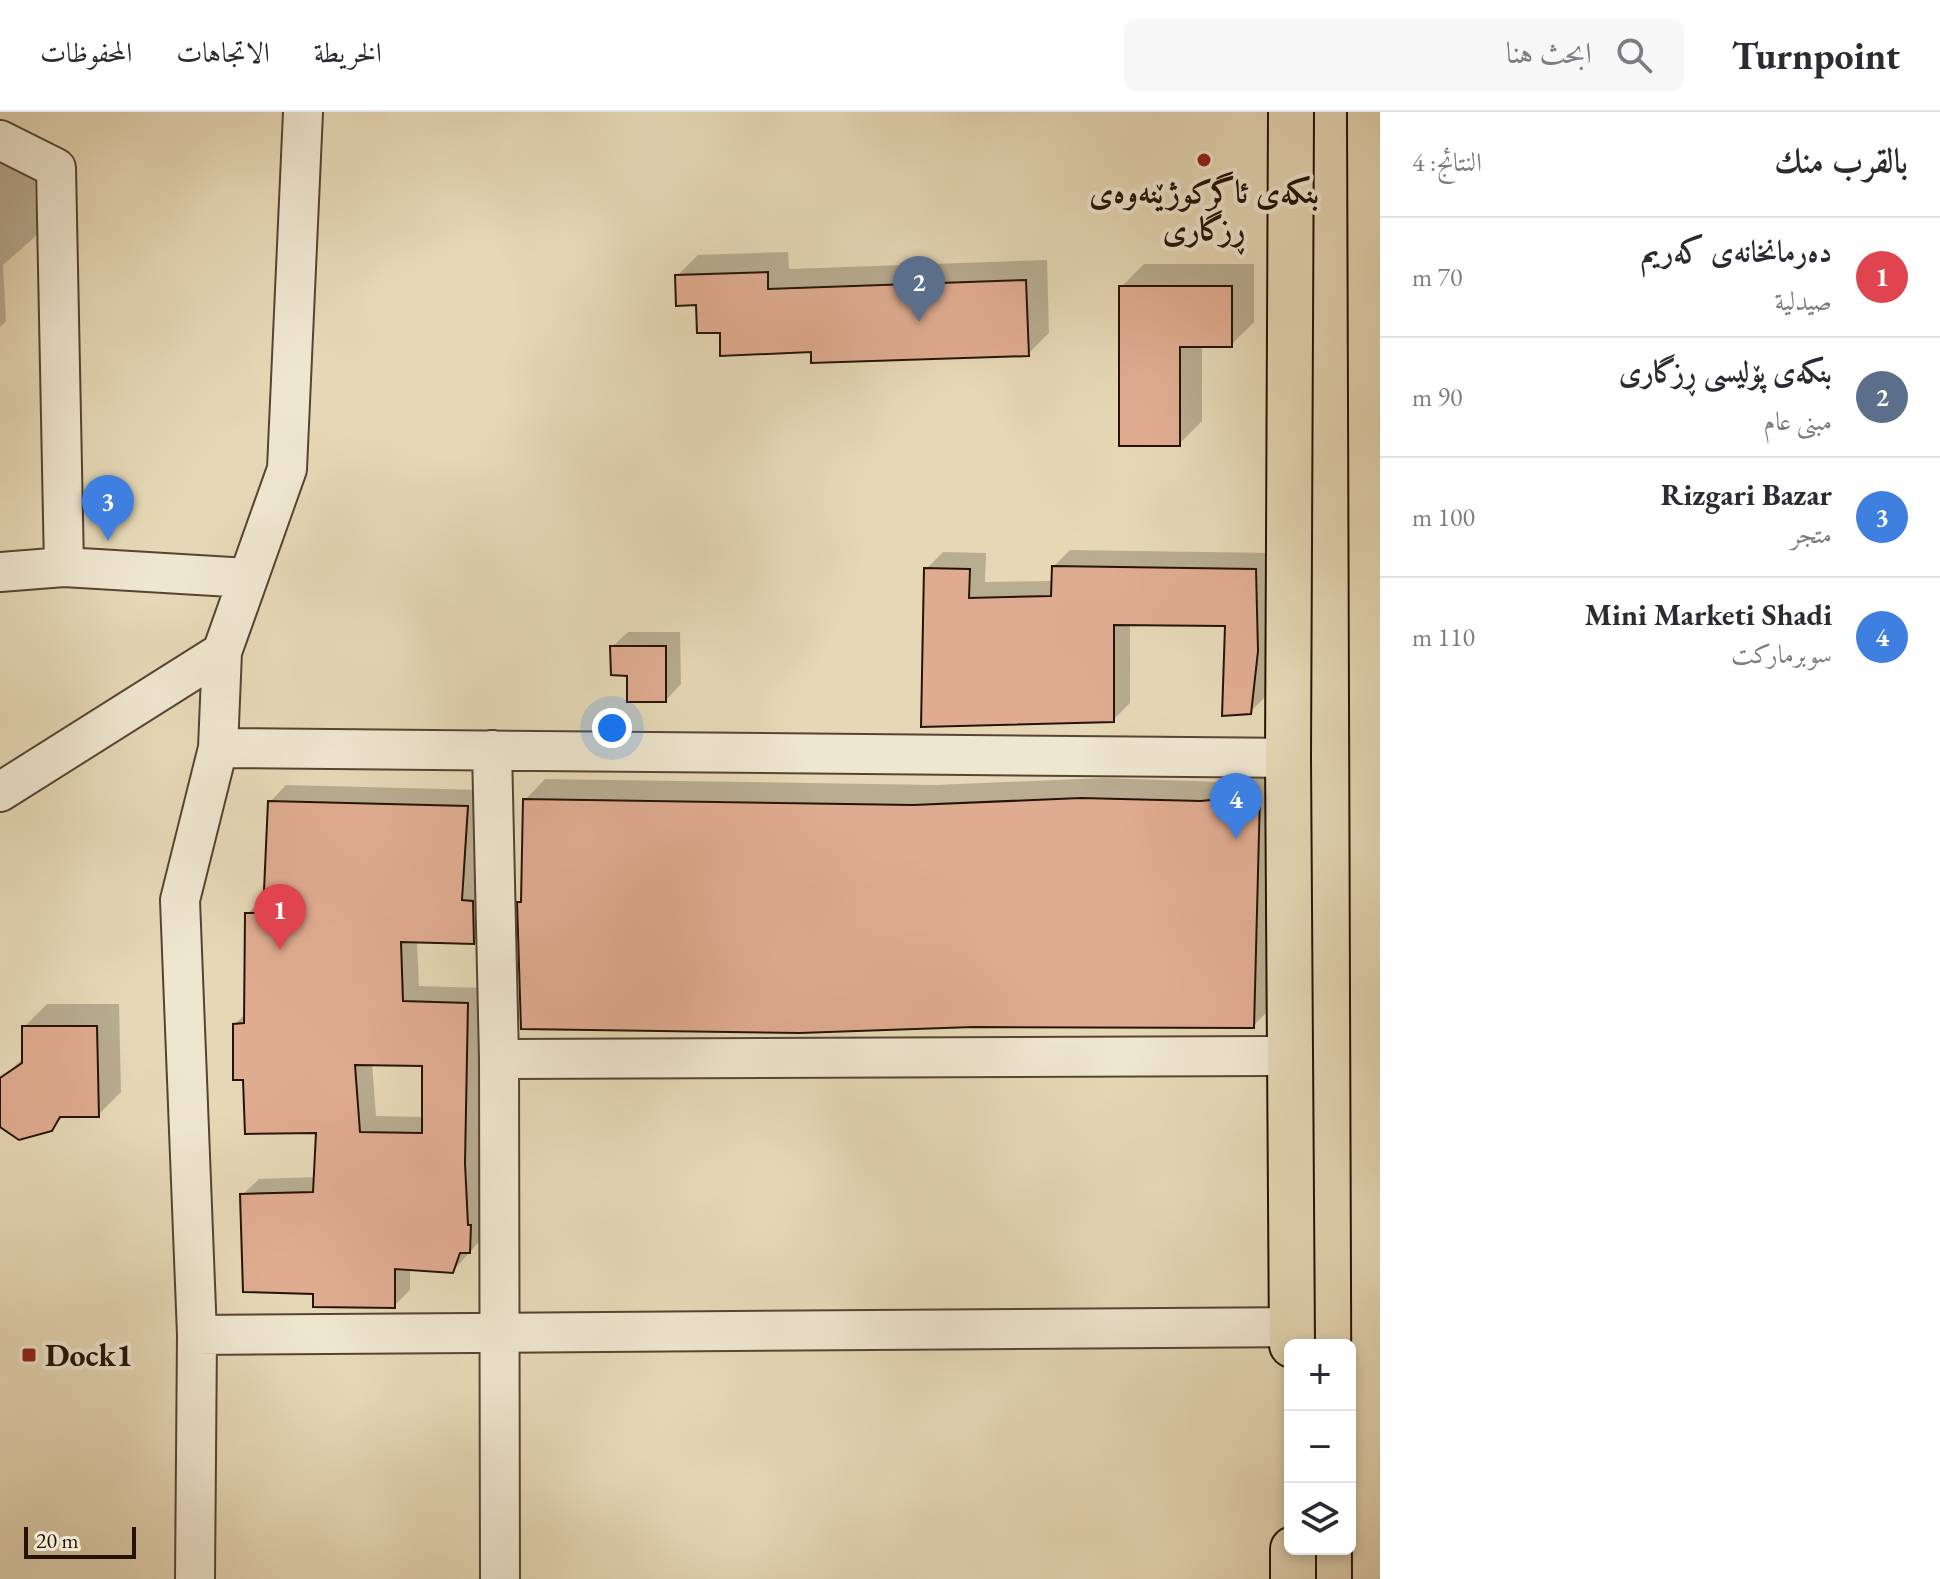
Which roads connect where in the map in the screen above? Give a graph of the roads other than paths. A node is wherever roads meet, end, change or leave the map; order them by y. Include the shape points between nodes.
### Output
1 (303, 112) edge
2 (1261, 112) edge
3 (1291, 132) edge
4 (1373, 132) edge
5 (0, 140) edge
6 (1375, 349) edge
7 (64, 567) junction
8 (0, 572) edge
9 (248, 578) junction
10 (222, 652) junction
11 (218, 748) junction
12 (492, 750) junction
13 (1288, 758) junction
14 (0, 792) edge
15 (1290, 1056) junction
16 (499, 1059) junction
17 (1376, 1120) edge
18 (499, 1333) junction
19 (197, 1335) junction
20 (1292, 1336) edge
21 (1293, 1555) edge
22 (195, 1579) edge
23 (500, 1579) edge
24 (1293, 1579) edge
25 (1375, 1579) edge

1 - 9 street via 287,469
2 - 3 main road
3 - 13 main road
4 - 6 main road
5 - 7 street via 56,168
6 - 17 main road
7 - 8 street
7 - 9 street
9 - 10 street
10 - 11 street
10 - 14 street
11 - 12 street
11 - 19 street via 180,900
12 - 13 street
12 - 16 street
13 - 15 main road
15 - 16 street
15 - 20 main road
16 - 18 street
17 - 25 main road
18 - 19 street
18 - 20 street
18 - 23 street
19 - 22 street
21 - 24 main road

